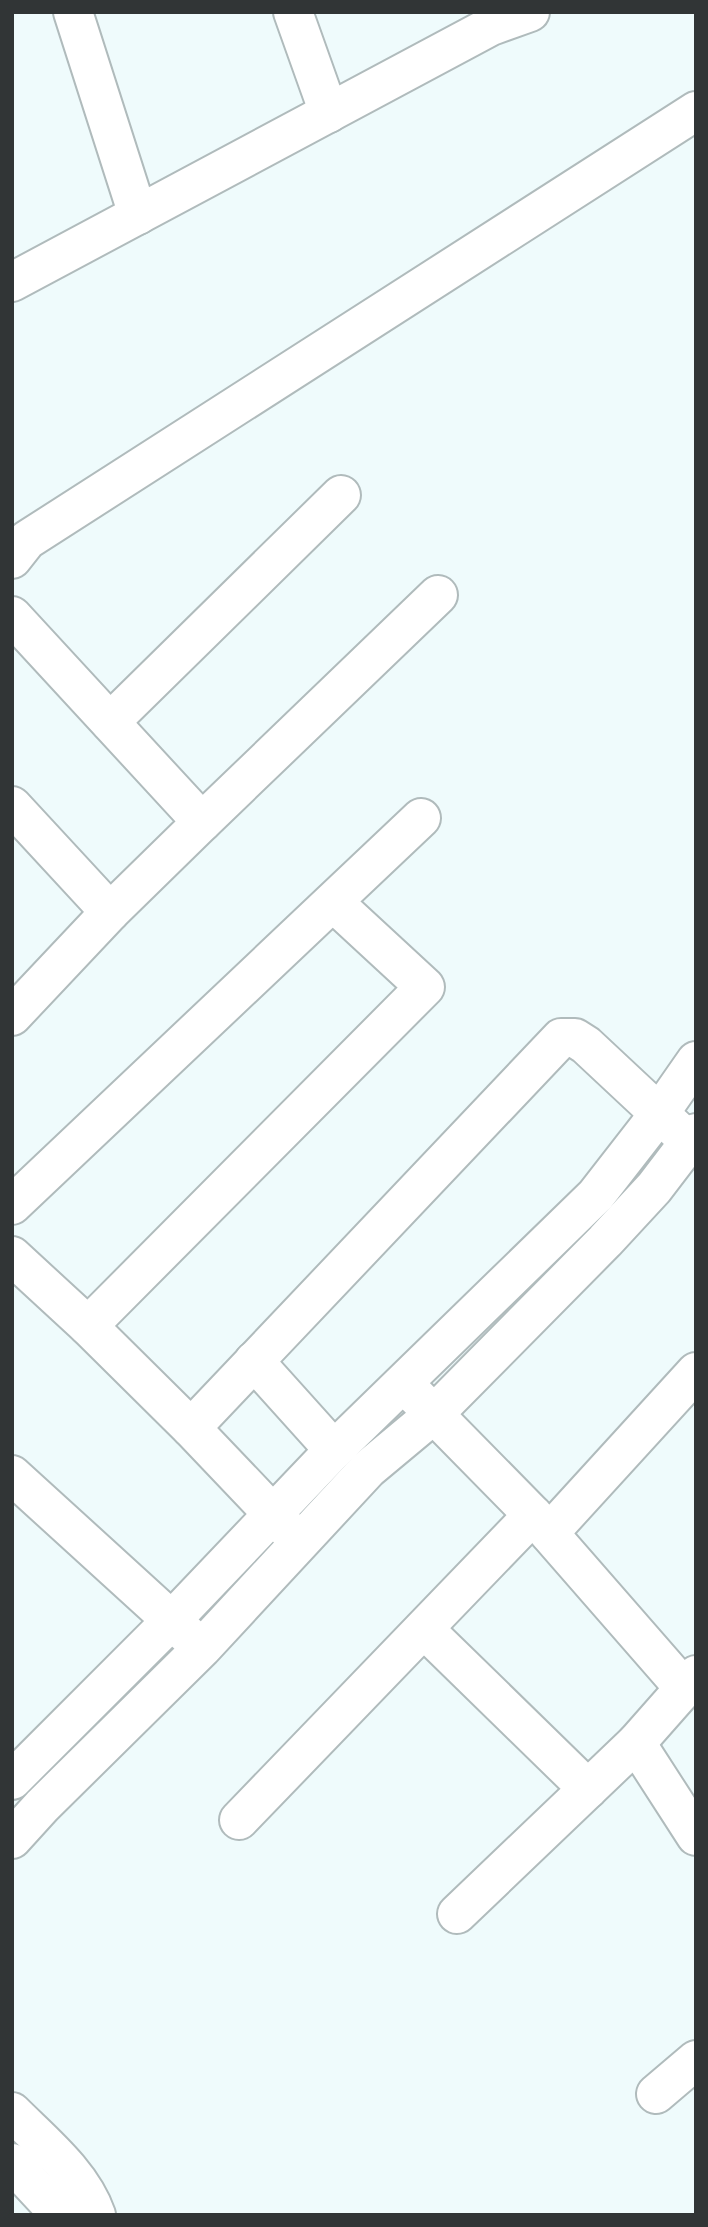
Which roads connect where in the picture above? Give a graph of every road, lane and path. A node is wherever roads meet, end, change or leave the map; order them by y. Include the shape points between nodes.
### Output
1 (73, 12) edge
2 (293, 12) edge
3 (530, 12) edge
4 (489, 19) edge
5 (696, 111) edge
6 (330, 113) junction
7 (138, 215) junction
8 (12, 282) edge
9 (341, 495) dead end
10 (17, 541) edge
11 (438, 595) dead end
12 (12, 616) edge
13 (110, 722) junction
14 (12, 806) edge
15 (421, 818) dead end
16 (202, 822) junction
17 (333, 902) junction
18 (110, 912) junction
19 (15, 1007) edge
20 (696, 1062) edge
21 (659, 1114) junction
22 (694, 1141) edge
23 (12, 1205) edge
24 (12, 1256) edge
25 (88, 1326) junction
26 (254, 1361) junction
27 (696, 1372) edge
28 (404, 1383) junction
29 (434, 1414) junction
30 (191, 1428) junction
31 (334, 1450) junction
32 (12, 1475) edge
33 (541, 1524) junction
34 (286, 1529) junction
35 (172, 1620) junction
36 (424, 1629) junction
37 (202, 1648) junction
38 (690, 1681) edge
39 (102, 1691) junction
40 (130, 1718) junction
41 (636, 1743) junction
42 (14, 1772) edge
43 (588, 1789) junction
44 (41, 1806) junction
45 (239, 1820) dead end
46 (696, 1836) edge
47 (12, 1839) edge
48 (457, 1914) dead end
49 (696, 2060) edge
50 (656, 2094) dead end
51 (12, 2112) edge
52 (12, 2163) edge
53 (88, 2213) edge

1 - 7 street
2 - 6 street
3 - 4 street
4 - 6 street
5 - 10 street
6 - 7 street
7 - 8 street
9 - 13 street
11 - 16 street
12 - 13 street
13 - 16 street
14 - 18 street
15 - 17 street
16 - 18 street
17 - 23 street
17 - 25 street via 425,987
18 - 19 street
20 - 21 street
21 - 22 street
21 - 26 street via 586,1045 575,1038 561,1038
21 - 28 street via 596,1195
22 - 29 street via 605,1241
24 - 25 street
25 - 30 street
26 - 30 street
26 - 31 street
27 - 33 street
28 - 29 street
28 - 31 street
29 - 33 street
29 - 34 street
30 - 34 street
31 - 34 street
32 - 35 street
33 - 36 street
33 - 38 street
34 - 35 street
34 - 37 street
35 - 37 street
35 - 39 street
36 - 43 street
36 - 45 street
37 - 40 street
38 - 41 street
39 - 40 street
39 - 42 street
40 - 44 street
41 - 43 street
41 - 46 street
42 - 44 street
43 - 48 street
44 - 47 street
49 - 50 street
51 - 53 street via 86,2193
52 - 53 street via 52,2206

